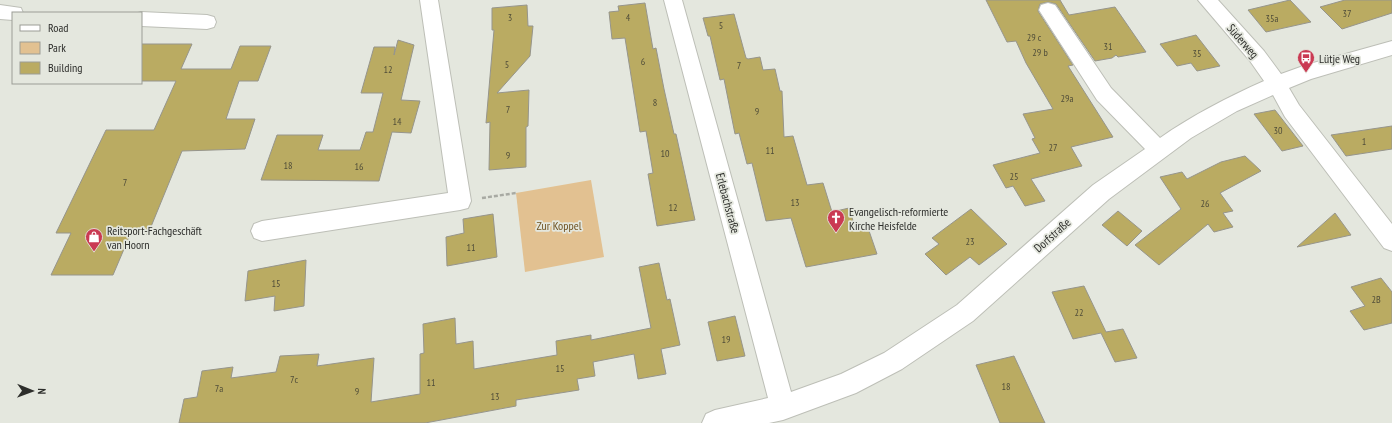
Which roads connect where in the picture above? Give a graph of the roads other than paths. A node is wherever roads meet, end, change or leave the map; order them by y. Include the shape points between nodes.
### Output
1 (430, 0) edge
2 (673, 0) edge
3 (1207, 0) edge
4 (1048, 10) dead end
5 (0, 12) edge
6 (12, 13) edge
7 (142, 19) edge
8 (207, 22) dead end
9 (1392, 48) edge
10 (1277, 84) junction
11 (1159, 150) junction
12 (262, 231) dead end
13 (1392, 241) edge
14 (783, 407) junction
15 (715, 423) edge

1 - 12 street via 460,201
2 - 14 street, Erlebachstraße
3 - 10 street, Süderweg via 1257,56
4 - 11 street via 1104,94
5 - 6 street
7 - 8 street
9 - 10 street, Dorfstraße
10 - 11 street, Dorfstraße via 1230,105
10 - 13 street via 1292,111
11 - 14 street, Dorfstraße via 1101,192 965,313 893,361 847,384
14 - 15 street, Dorfstraße

